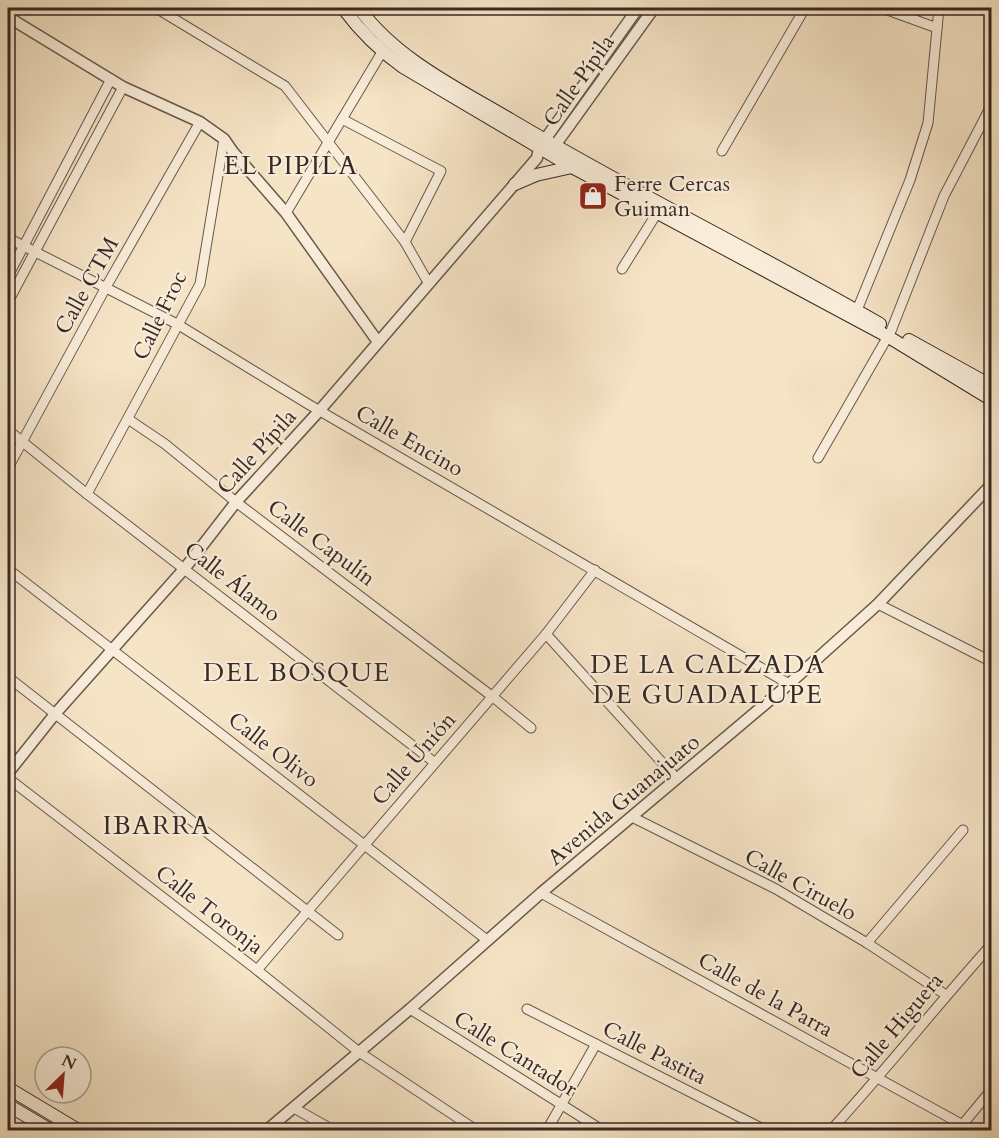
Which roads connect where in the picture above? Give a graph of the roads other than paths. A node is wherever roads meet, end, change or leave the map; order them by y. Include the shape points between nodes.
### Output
1 (156, 8) edge
2 (343, 8) edge
3 (359, 8) edge
4 (638, 8) edge
5 (654, 8) edge
6 (805, 8) edge
7 (882, 8) edge
8 (939, 8) edge
9 (8, 16) edge
10 (937, 28) junction
11 (382, 52) junction
12 (111, 79) junction
13 (123, 87) junction
14 (449, 89) junction
15 (992, 104) edge
16 (342, 119) junction
17 (200, 122) junction
18 (224, 140) junction
19 (327, 141) junction
20 (545, 149) junction
21 (722, 151) dead end
22 (572, 167) junction
23 (605, 179) junction
24 (515, 184) junction
25 (286, 213) junction
26 (657, 213) junction
27 (8, 238) edge
28 (405, 242) junction
29 (23, 246) junction
30 (34, 252) junction
31 (622, 269) dead end
32 (8, 276) edge
33 (429, 284) junction
34 (106, 287) junction
35 (8, 302) edge
36 (855, 315) junction
37 (177, 324) junction
38 (889, 333) junction
39 (378, 342) junction
40 (992, 386) edge
41 (992, 400) edge
42 (320, 410) junction
43 (128, 419) junction
44 (8, 430) edge
45 (22, 440) junction
46 (818, 458) dead end
47 (8, 468) edge
48 (992, 484) edge
49 (87, 494) junction
50 (236, 502) junction
51 (8, 568) edge
52 (185, 568) junction
53 (595, 570) junction
54 (878, 604) junction
55 (546, 633) junction
56 (114, 649) junction
57 (992, 662) edge
58 (8, 677) edge
59 (789, 684) junction
60 (493, 697) junction
61 (55, 714) junction
62 (531, 728) dead end
63 (434, 762) junction
64 (8, 775) edge
65 (677, 779) junction
66 (632, 817) junction
67 (963, 830) dead end
68 (364, 844) junction
69 (541, 893) junction
70 (307, 910) junction
71 (338, 935) dead end
72 (487, 939) junction
73 (867, 943) junction
74 (992, 944) edge
75 (257, 970) junction
76 (946, 995) junction
77 (410, 1009) junction
78 (527, 1009) dead end
79 (596, 1044) junction
80 (359, 1052) junction
81 (878, 1078) junction
82 (8, 1088) edge
83 (992, 1089) edge
84 (563, 1105) junction
85 (8, 1106) edge
86 (294, 1108) junction
87 (960, 1128) edge
88 (50, 1131) edge
89 (78, 1131) edge
90 (267, 1131) edge
91 (333, 1131) edge
92 (476, 1131) edge
93 (547, 1131) edge
94 (602, 1131) edge
95 (765, 1131) edge
96 (831, 1131) edge
97 (972, 1131) edge

1 - 19 street via 285,86
2 - 11 main road
3 - 14 main road via 402,52
4 - 20 street, Calle Pípila
5 - 20 street, Calle Pípila
6 - 21 street
7 - 10 street
8 - 10 street
9 - 12 street
10 - 36 street via 928,123 910,180
11 - 14 main road
11 - 16 street
12 - 13 street
12 - 29 street
13 - 17 street
13 - 30 street
14 - 20 main road
15 - 38 street via 944,196
16 - 19 street
16 - 28 street via 441,171
17 - 18 street
17 - 34 street, Calle CTM
18 - 25 street
18 - 37 street, Calle Froc via 200,284
19 - 25 street
19 - 28 street
20 - 22 main road
20 - 23 main road
20 - 24 street, Calle Pípila
22 - 23 main road
22 - 24 main road
23 - 26 main road
23 - 36 main road
24 - 33 street, Calle Pípila
25 - 39 street
26 - 31 street
26 - 36 main road
27 - 29 street, Calle Encino
28 - 33 street
29 - 30 street, Calle Encino
29 - 32 street
30 - 34 street, Calle Encino
30 - 35 street
33 - 39 street, Calle Pípila
34 - 37 street, Calle Encino
34 - 45 street, Calle CTM
36 - 38 main road
37 - 42 street, Calle Encino
37 - 43 street, Calle Froc
38 - 40 main road
38 - 41 main road
38 - 46 street
39 - 42 street, Calle Pípila
42 - 50 street, Calle Pípila
42 - 53 street, Calle Encino
43 - 49 street, Calle Froc
43 - 50 street, Calle Capulín
44 - 45 street, Calle Álamo
45 - 47 street, Calle CTM
45 - 49 street, Calle Álamo
48 - 54 street, Avenida Guanajuato
49 - 52 street, Calle Álamo
50 - 52 street, Calle Pípila
50 - 60 street, Calle Capulín
51 - 56 street, Calle Olivo
52 - 56 street, Calle Pípila
52 - 63 street, Calle Álamo
53 - 55 street, Calle Unión
53 - 59 street, Calle Encino
54 - 57 street
54 - 59 street, Avenida Guanajuato
55 - 60 street, Calle Unión
55 - 65 street
56 - 61 street, Calle Pípila
56 - 68 street, Calle Olivo
58 - 61 street
59 - 65 street, Avenida Guanajuato
60 - 62 street, Calle Capulín
60 - 63 street, Calle Unión
61 - 64 street, Calle Pípila
61 - 70 street
63 - 68 street, Calle Unión
64 - 75 street, Calle Toronja
65 - 66 street, Avenida Guanajuato
66 - 69 street, Avenida Guanajuato
66 - 73 street, Calle Ciruelo via 776,889
67 - 73 street
68 - 70 street, Calle Unión
68 - 72 street, Calle Olivo
69 - 72 street, Avenida Guanajuato
69 - 81 street, Calle de la Parra
70 - 71 street
70 - 75 street, Calle Unión
72 - 77 street, Avenida Guanajuato
73 - 76 street, Calle Ciruelo
74 - 76 street, Calle Higuera
75 - 80 street, Calle Toronja
76 - 81 street, Calle Higuera
77 - 80 street, Avenida Guanajuato
77 - 84 street, Calle Cantador
78 - 79 street, Calle Pastita
79 - 84 street
79 - 95 street, Calle Pastita
80 - 86 street, Avenida Guanajuato
80 - 92 street, Calle Toronja
81 - 87 street, Calle de la Parra
81 - 96 street, Calle Higuera
82 - 89 main road
83 - 87 street
84 - 93 street
84 - 94 street, Calle Cantador
85 - 88 main road
86 - 90 street, Avenida Guanajuato
86 - 91 street
87 - 97 street, Calle de la Parra

